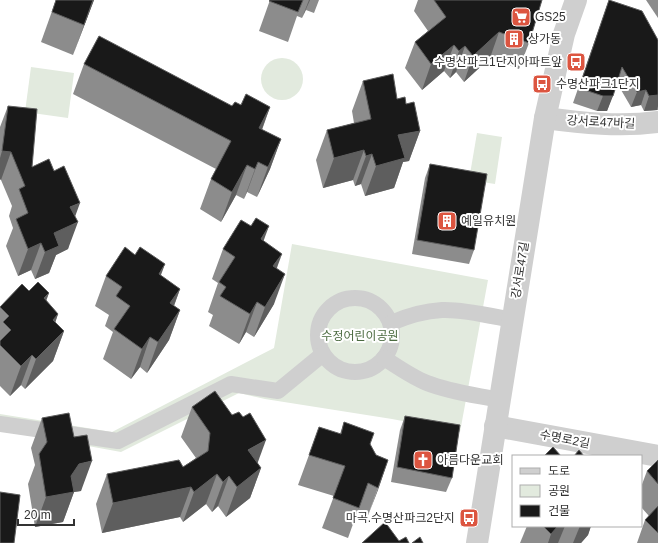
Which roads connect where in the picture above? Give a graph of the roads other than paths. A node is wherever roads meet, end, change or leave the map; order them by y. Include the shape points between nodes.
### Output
1 (576, 0) edge
2 (545, 118) junction
3 (658, 122) edge
4 (512, 320) junction
5 (391, 323) junction
6 (323, 354) junction
7 (384, 358) junction
8 (499, 400) junction
9 (0, 424) edge
10 (495, 426) junction
11 (658, 456) edge
12 (477, 543) edge

1 - 2 street, 강서로47길 via 564,34
2 - 3 street, 강서로47바길 via 586,123
2 - 4 street, 강서로47길
4 - 5 street via 442,310 406,316
4 - 8 street, 강서로47길
5 - 6 street via 385,312 370,300 351,297 339,300 328,308 321,318 318,343
5 - 7 street via 391,348
6 - 7 street via 330,364 352,373 376,367
6 - 9 street via 278,391 231,384 118,441
7 - 8 street via 428,383
8 - 10 street, 강서로47길
10 - 11 street, 수명로2길
10 - 12 street, 강서로47길

